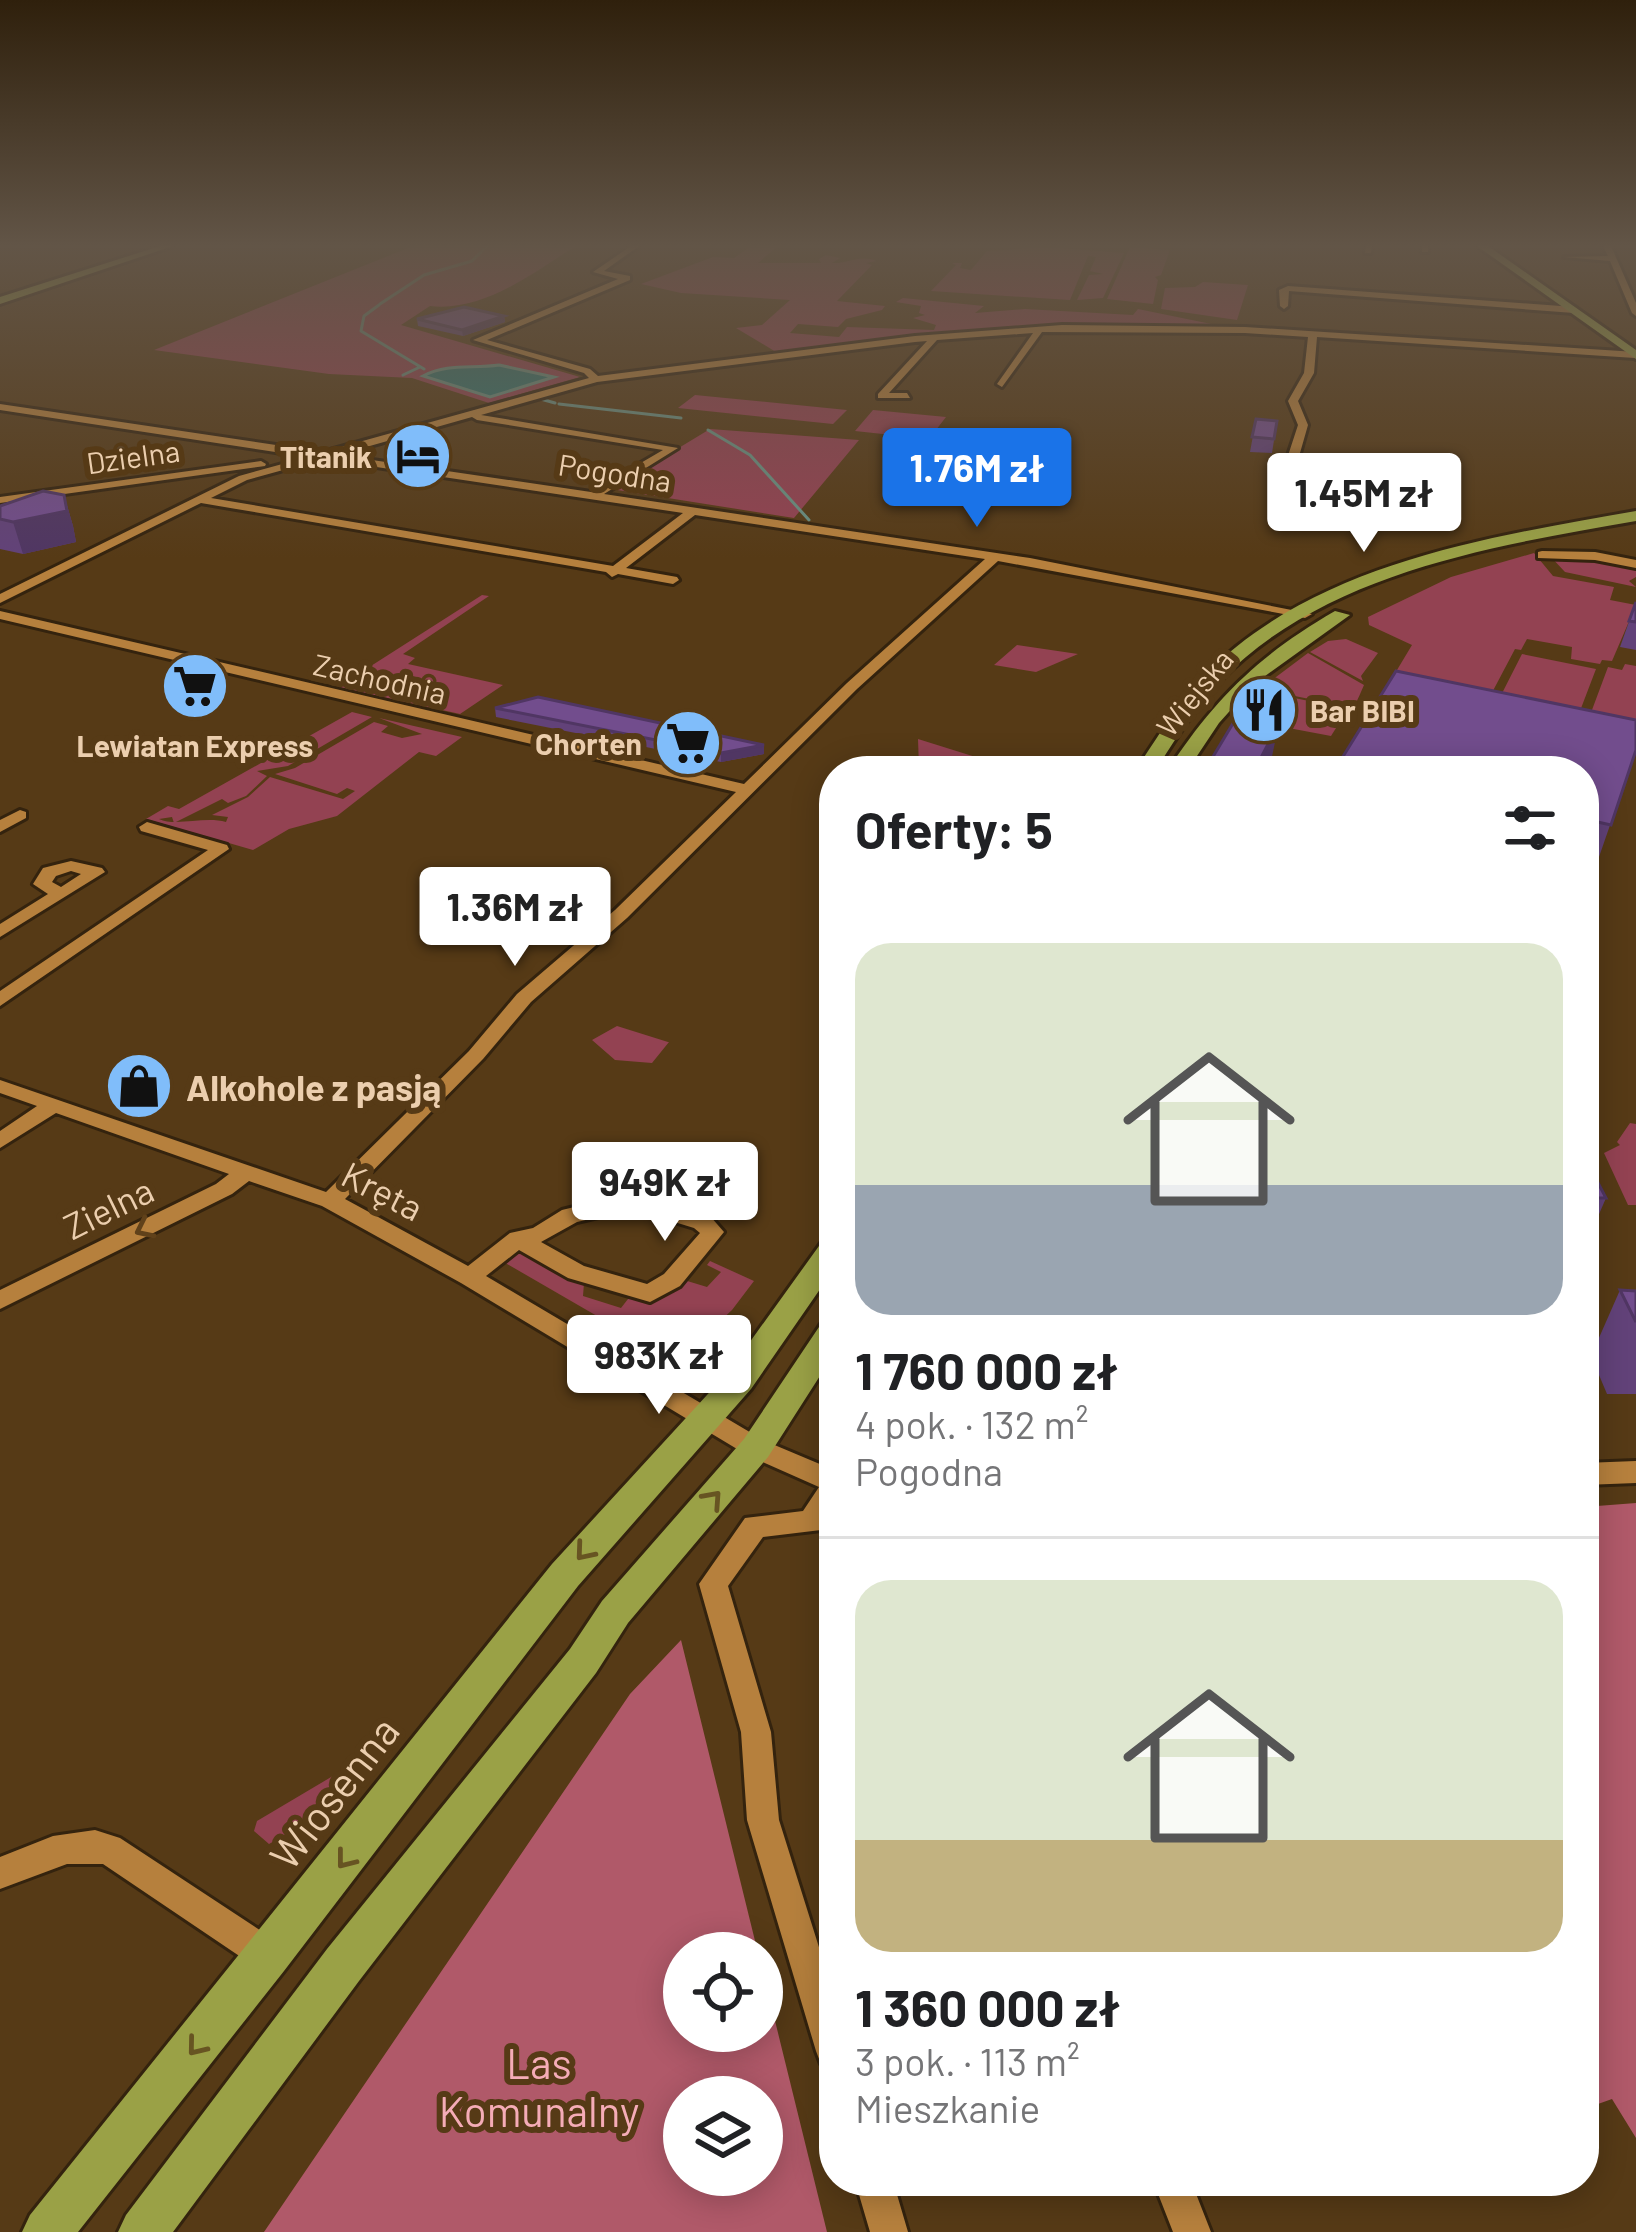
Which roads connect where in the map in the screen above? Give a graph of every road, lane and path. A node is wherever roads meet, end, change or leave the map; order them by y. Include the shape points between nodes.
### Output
1 (514, 350) edge
2 (829, 350) edge
3 (923, 350) edge
4 (1025, 350) edge
5 (1311, 350) edge
6 (596, 379) junction
7 (1002, 384) dead end
8 (907, 396) dead end
9 (0, 406) edge
10 (471, 416) junction
11 (322, 455) junction
12 (272, 469) junction
13 (1288, 474) dead end
14 (593, 496) junction
15 (0, 500) edge
16 (202, 500) junction
17 (693, 511) junction
18 (1636, 516) edge
19 (1636, 529) edge
20 (1542, 555) dead end
21 (995, 557) junction
22 (1636, 564) edge
23 (612, 573) junction
24 (673, 580) dead end
25 (1221, 597) junction
26 (0, 599) edge
27 (1305, 614) junction
28 (0, 615) edge
29 (1330, 621) junction
30 (1260, 640) junction
31 (1155, 756) edge
32 (1187, 756) edge
33 (749, 790) junction
34 (20, 815) dead end
35 (0, 827) edge
36 (147, 827) dead end
37 (62, 894) dead end
38 (0, 932) edge
39 (0, 1000) edge
40 (0, 1086) edge
41 (53, 1105) junction
42 (0, 1141) edge
43 (245, 1173) junction
44 (330, 1201) junction
45 (518, 1239) junction
46 (819, 1268) edge
47 (470, 1277) junction
48 (0, 1300) edge
49 (786, 1318) junction
50 (819, 1329) edge
51 (819, 1353) edge
52 (706, 1419) junction
53 (757, 1448) junction
54 (1636, 1472) edge
55 (1599, 1473) edge
56 (819, 1477) edge
57 (819, 1510) edge
58 (0, 1874) edge
59 (269, 1956) junction
60 (819, 2002) edge
61 (878, 2196) edge
62 (1178, 2196) edge
63 (47, 2232) edge
64 (143, 2232) edge
65 (889, 2232) edge
66 (1192, 2232) edge

1 - 6 street
2 - 6 street
3 - 8 street via 881,396
4 - 7 street
5 - 13 street via 1293,401 1304,425
6 - 10 street
9 - 11 street, Pogodna
10 - 11 street
10 - 14 street via 673,448
11 - 12 street
11 - 14 street, Pogodna
12 - 15 street, Dzielna via 254,464
12 - 16 street
14 - 17 street, Pogodna
16 - 23 street
16 - 26 street
17 - 21 street, Pogodna
17 - 23 street
18 - 27 main road, Wiejska via 1449,553
19 - 29 main road, Wiejska via 1462,560
20 - 22 street
21 - 25 street, Pogodna
21 - 33 street
23 - 24 street
25 - 27 street, Pogodna
25 - 30 street via 1256,620
27 - 29 main road
27 - 30 main road, Wiejska
28 - 33 street, Zachodnia
29 - 32 main road, Wiejska via 1250,673
30 - 31 main road, Wiejska via 1195,697
33 - 44 street via 524,998
34 - 35 street
36 - 39 street via 221,849
37 - 38 street
40 - 41 street, Kręta
41 - 42 street
41 - 43 street, Kręta
43 - 44 street, Kręta
43 -> 48 street, Zielna
44 - 47 street, Kręta
45 - 45 street via 632,1201 713,1232 650,1293 576,1272
45 - 47 street
46 - 49 main road
47 - 52 street, Kręta
49 - 50 main road
49 - 52 main road
51 - 53 main road
52 - 53 street
52 -> 59 main road, Wiosenna via 565,1575
53 - 56 street
64 -> 53 main road via 615,1612
54 - 55 street
57 - 60 street via 812,1522 755,1526 713,1584 756,1732 764,1820
58 - 59 street via 67,1847 109,1849
59 -> 63 main road, Wiosenna
61 - 65 street
62 - 66 street

